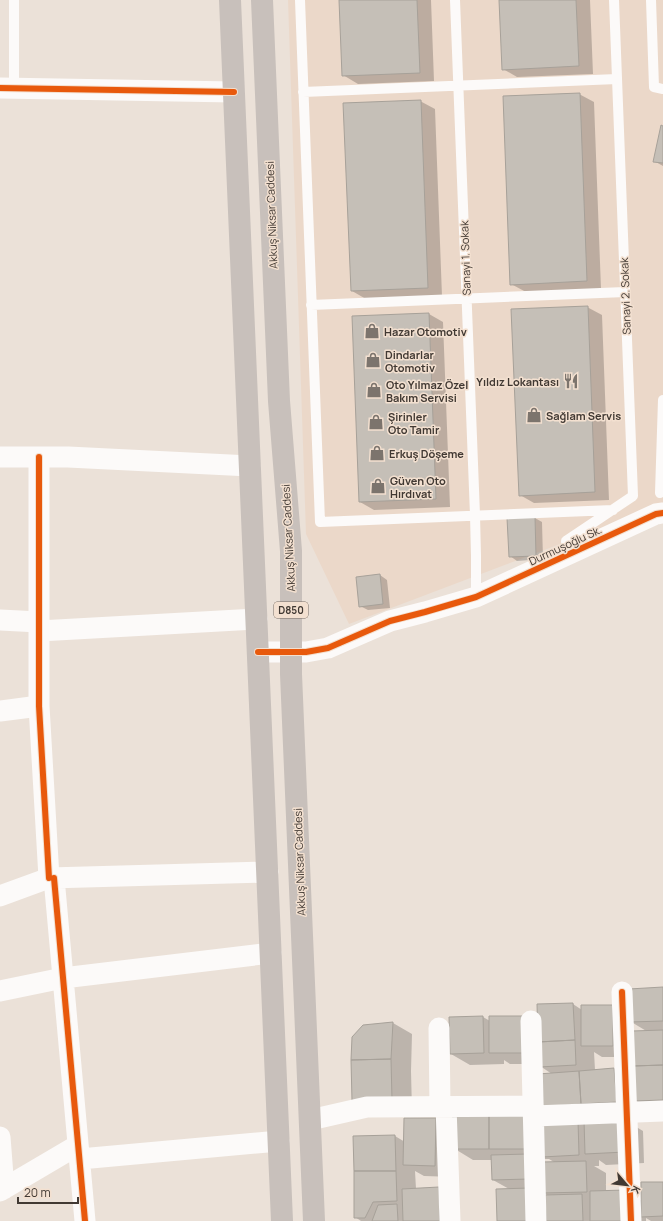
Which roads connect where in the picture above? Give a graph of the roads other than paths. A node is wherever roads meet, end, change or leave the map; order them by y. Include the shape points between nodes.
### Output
1 (14, 0) edge
2 (230, 0) edge
3 (262, 0) edge
4 (300, 0) edge
5 (455, 0) edge
6 (614, 0) edge
7 (651, 0) edge
8 (617, 79) junction
9 (458, 85) junction
10 (7, 88) edge
11 (663, 89) edge
12 (234, 92) junction
13 (303, 92) junction
14 (625, 292) junction
15 (466, 298) junction
16 (311, 305) junction
17 (663, 400) edge
18 (0, 457) edge
19 (39, 457) junction
20 (250, 466) junction
21 (660, 503) edge
22 (613, 510) junction
23 (475, 515) junction
24 (567, 555) junction
25 (476, 597) junction
26 (257, 619) junction
27 (0, 620) edge
28 (39, 627) junction
29 (258, 652) junction
30 (291, 652) junction
31 (39, 706) junction
32 (0, 711) edge
33 (268, 872) junction
34 (51, 878) junction
35 (0, 896) edge
36 (271, 953) junction
37 (63, 978) junction
38 (0, 991) edge
39 (622, 992) dead end
40 (531, 1021) dead end
41 (439, 1028) dead end
42 (443, 1106) junction
43 (533, 1111) junction
44 (663, 1111) edge
45 (626, 1112) junction
46 (310, 1120) junction
47 (0, 1137) edge
48 (279, 1141) junction
49 (79, 1152) junction
50 (2, 1190) edge
51 (85, 1221) edge
52 (282, 1221) edge
53 (314, 1221) edge
54 (450, 1221) edge
55 (536, 1221) edge
56 (631, 1221) edge

1 - 10 lane
2 - 12 main road
3 - 30 main road, Akkuş Niksar Caddesi / D850 via 279,401 290,551
4 - 13 lane
5 - 9 lane, Sanayi 1. Sokak
6 - 8 lane, Sanayi 2. Sokak
7 - 11 lane via 654,87
8 - 9 lane
8 - 14 lane, Sanayi 2. Sokak
9 - 13 lane
9 - 15 lane, Sanayi 1. Sokak
10 - 12 street
12 - 20 main road
13 - 16 lane
14 - 15 lane
14 - 22 lane, Sanayi 2. Sokak via 633,496
15 - 16 lane
15 - 23 lane, Sanayi 1. Sokak
16 - 23 lane via 320,522
17 - 21 lane
18 - 19 street
19 - 20 street
19 - 28 street
20 - 26 main road
21 - 24 street, Durmuşoğlu Sk.
22 - 23 lane
22 - 24 lane, Sanayi 2. Sokak via 566,541
23 - 25 lane, Sanayi 1. Sokak
24 - 25 street, Durmuşoğlu Sk.
25 - 30 street, Durmuşoğlu Sk. via 390,620 328,648
26 - 28 street
26 - 29 main road
27 - 28 street
28 - 31 street
29 - 30 street, Durmuşoğlu Sk.
29 - 33 main road
30 - 46 main road, Akkuş Niksar Caddesi / D850
31 - 32 street
31 - 34 street
33 - 34 street
33 - 36 main road
34 - 35 street
34 - 37 street
36 - 37 street
36 - 48 main road
37 - 38 street
37 - 49 street
39 - 45 street
40 - 43 street
41 - 42 street
42 - 43 street
42 - 46 street via 367,1108
42 - 54 street
43 - 45 street
43 - 55 street
44 - 45 street
45 - 56 street
46 - 53 main road, Akkuş Niksar Caddesi / D850
47 - 50 street
48 - 49 street
48 - 52 main road
49 - 50 street
49 - 51 street

